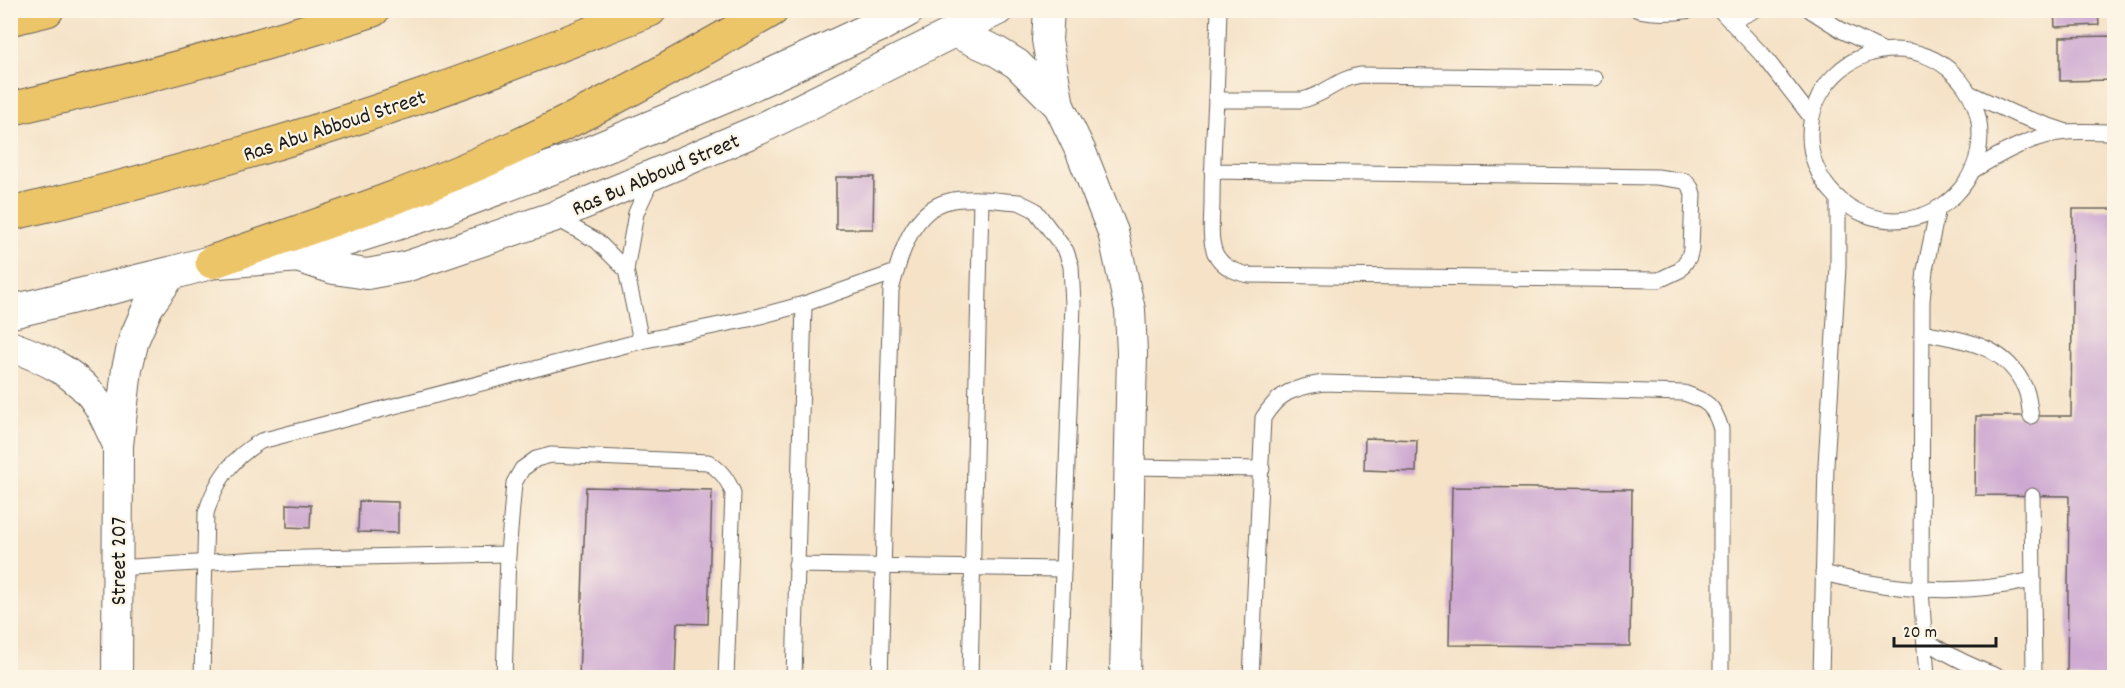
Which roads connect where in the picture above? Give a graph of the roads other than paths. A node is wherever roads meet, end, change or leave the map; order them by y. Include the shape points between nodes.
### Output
1 (47, 10) edge
2 (373, 10) edge
3 (650, 10) edge
4 (772, 10) edge
5 (909, 10) edge
6 (998, 10) edge
7 (1049, 10) edge
8 (1219, 10) edge
9 (1638, 10) edge
10 (1691, 10) edge
11 (1719, 10) edge
12 (1725, 10) edge
13 (1755, 10) edge
14 (1810, 10) edge
15 (10, 19) edge
16 (956, 33) junction
17 (1882, 50) junction
18 (1595, 78) dead end
19 (1970, 93) junction
20 (1216, 100) junction
21 (1059, 106) junction
22 (10, 109) edge
23 (1811, 117) junction
24 (2066, 132) junction
25 (2115, 132) edge
26 (1212, 171) junction
27 (1972, 171) junction
28 (654, 173) junction
29 (981, 200) junction
30 (1838, 200) junction
31 (1938, 208) junction
32 (10, 214) edge
33 (553, 217) junction
34 (294, 256) junction
35 (212, 262) junction
36 (626, 270) junction
37 (896, 272) junction
38 (172, 273) junction
39 (804, 304) junction
40 (10, 312) edge
41 (1923, 332) junction
42 (641, 341) junction
43 (10, 346) edge
44 (2031, 416) dead end
45 (118, 445) junction
46 (1130, 467) junction
47 (1262, 469) junction
48 (2032, 495) dead end
49 (508, 554) junction
50 (204, 563) junction
51 (796, 565) junction
52 (883, 566) junction
53 (973, 567) junction
54 (117, 568) junction
55 (1063, 569) junction
56 (1823, 573) junction
57 (2033, 580) junction
58 (1921, 589) junction
59 (1926, 641) junction
60 (117, 678) edge
61 (202, 678) edge
62 (504, 678) edge
63 (726, 678) edge
64 (794, 678) edge
65 (880, 678) edge
66 (970, 678) edge
67 (1059, 678) edge
68 (1125, 678) edge
69 (1251, 678) edge
70 (1721, 678) edge
71 (1821, 678) edge
72 (1927, 678) edge
73 (2002, 678) edge
74 (2034, 678) edge

1 - 15 highway
2 - 22 highway via 121,84
3 - 32 highway, Ras Abu Abboud Street via 427,94 294,138
4 - 35 highway via 578,117 509,150
5 - 34 street, Ras Bu Abboud Street via 726,96 580,157 442,209
6 - 16 street, Ras Bu Abboud Street
7 - 21 street via 1047,40
8 - 20 lane
9 - 10 lane via 1653,14
11 - 23 lane via 1766,59
12 - 13 lane via 1741,17
14 - 17 lane
16 - 21 street via 1017,64
16 - 28 street, Ras Bu Abboud Street via 758,130
17 - 19 lane via 1908,50 1932,58 1953,72
17 - 23 lane via 1857,58 1836,73 1821,93
18 - 20 lane via 1361,75 1340,80 1313,98 1302,100
19 - 24 lane
19 - 27 lane via 1979,118 1980,145
20 - 26 lane
21 - 46 street via 1113,232 1130,310
23 - 30 lane via 1814,163
24 - 25 lane
24 - 27 lane via 2018,146
26 - 26 lane via 1211,236 1215,252 1236,273 1659,280 1680,270 1691,249 1693,194 1682,179
27 - 31 lane via 1958,192
28 - 33 street, Ras Bu Abboud Street
28 - 36 lane via 636,213
29 - 37 lane via 951,200 933,206 912,230
29 - 53 lane
29 - 55 lane via 1019,202 1035,210 1066,251 1071,266
30 - 31 lane via 1887,220 1913,218
30 - 56 lane
31 - 41 lane via 1925,270
33 - 34 street, Ras Bu Abboud Street via 405,267 367,274 334,269
33 - 36 lane via 597,241
34 - 35 street, Ras Bu Abboud Street
35 - 38 street, Ras Bu Abboud Street
36 - 42 lane
37 - 39 lane
37 - 52 lane via 890,306
38 - 40 street, Ras Bu Abboud Street
38 - 45 street via 148,307 129,352
39 - 42 lane
39 - 51 lane
41 - 44 lane via 1994,351 2013,368 2027,390
41 - 58 lane
42 - 50 lane via 261,441 231,463 211,495 206,513
43 - 45 street via 65,371 87,389
45 - 54 street, Street 207
46 - 47 lane
46 - 68 street
47 - 69 lane
47 - 70 lane via 1263,418 1272,404 1284,394 1323,383 1684,393 1698,397 1717,414 1720,429
48 - 57 lane
49 - 50 lane
49 - 62 lane
49 - 63 lane via 514,483 522,469 536,459 552,454 708,462 720,470 733,493
50 - 54 lane
50 - 61 lane
51 - 52 lane
51 - 64 lane
52 - 53 lane
52 - 65 lane
53 - 55 lane
53 - 66 lane
54 - 60 street, Street 207
55 - 67 lane
56 - 58 lane via 1859,582
56 - 71 lane
57 - 58 lane via 1999,588
57 - 74 lane
58 - 59 lane
59 - 72 lane
59 - 73 lane via 1959,661

